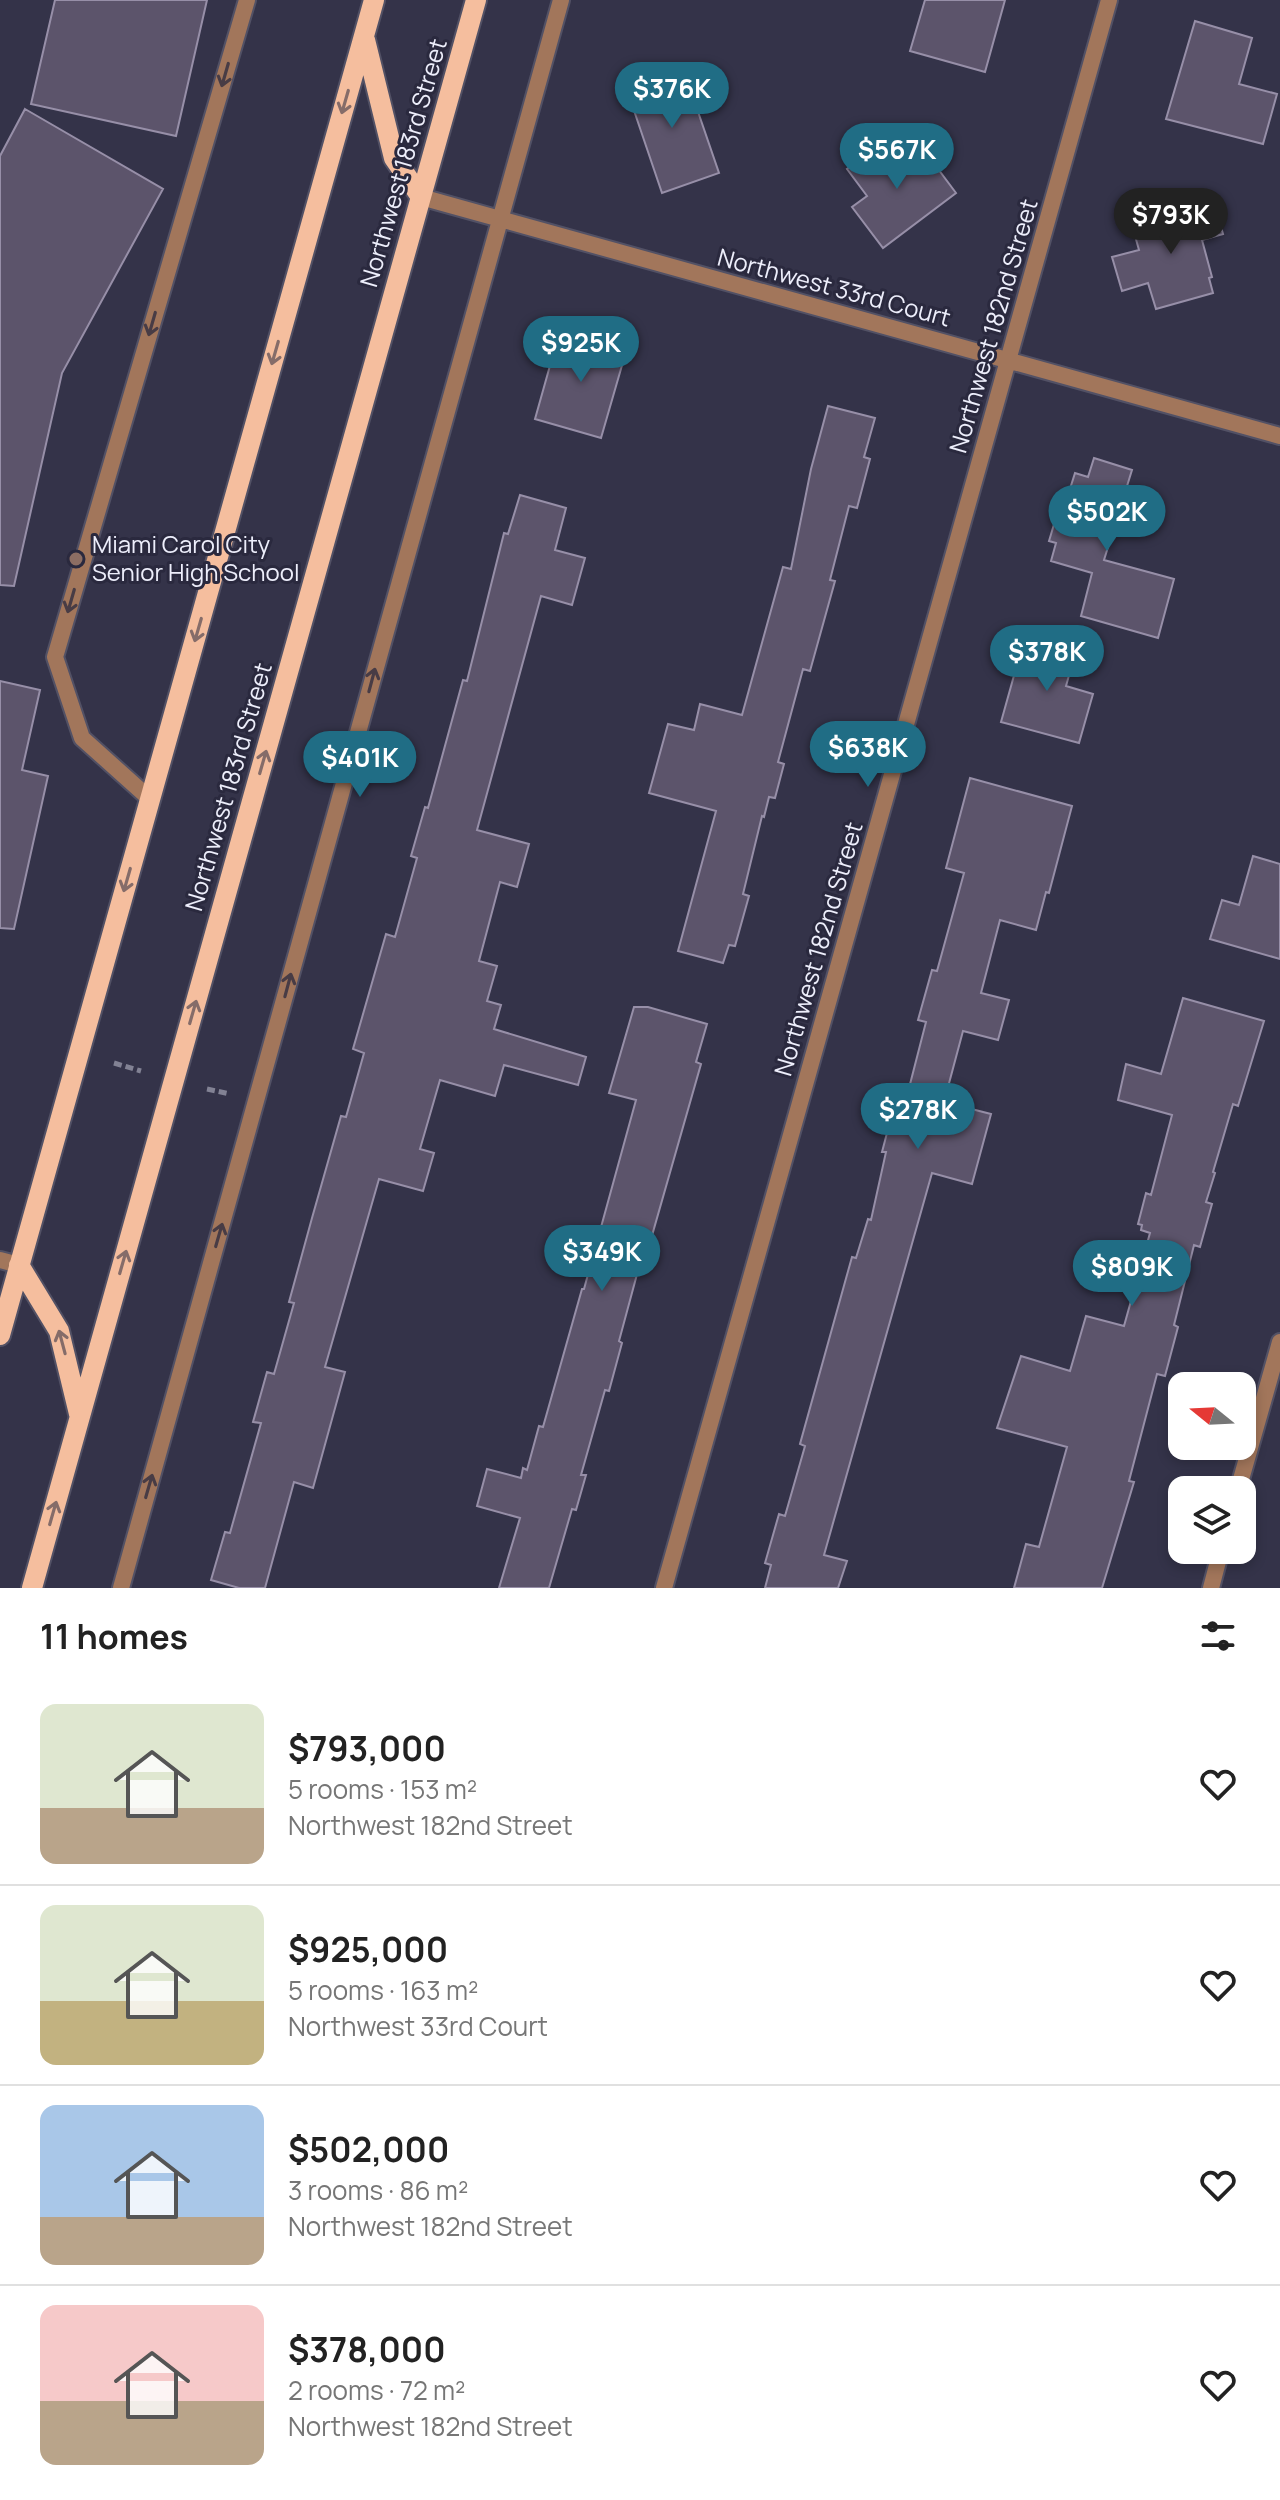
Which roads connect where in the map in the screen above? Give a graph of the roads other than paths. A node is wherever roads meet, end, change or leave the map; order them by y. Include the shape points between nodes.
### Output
1 (247, 0) edge
2 (374, 0) edge
3 (476, 0) edge
4 (561, 0) edge
5 (1109, 0) edge
6 (364, 36) junction
7 (421, 197) junction
8 (500, 220) junction
9 (1009, 361) junction
10 (1280, 436) edge
11 (150, 799) junction
12 (10, 1263) edge
13 (0, 1335) edge
14 (1280, 1342) edge
15 (80, 1418) junction
16 (1242, 1476) edge
17 (1217, 1564) edge
18 (32, 1588) edge
19 (121, 1588) edge
20 (664, 1588) edge
21 (1211, 1588) edge

1 -> 11 street via 55,657 82,738
2 - 6 main road
3 - 7 main road, Northwest 183rd Street
4 - 8 street
5 - 9 street, Northwest 182nd Street
6 - 7 main road via 394,158
6 -> 11 main road
7 - 8 street, Northwest 33rd Court
15 -> 7 main road, Northwest 183rd Street
8 - 9 street, Northwest 33rd Court
19 -> 8 street
9 - 10 street, Northwest 33rd Court
9 - 20 street, Northwest 182nd Street
11 -> 12 main road
12 - 13 main road
15 -> 12 main road via 59,1331
14 - 16 street
18 -> 15 main road, Northwest 183rd Street
17 - 21 street

